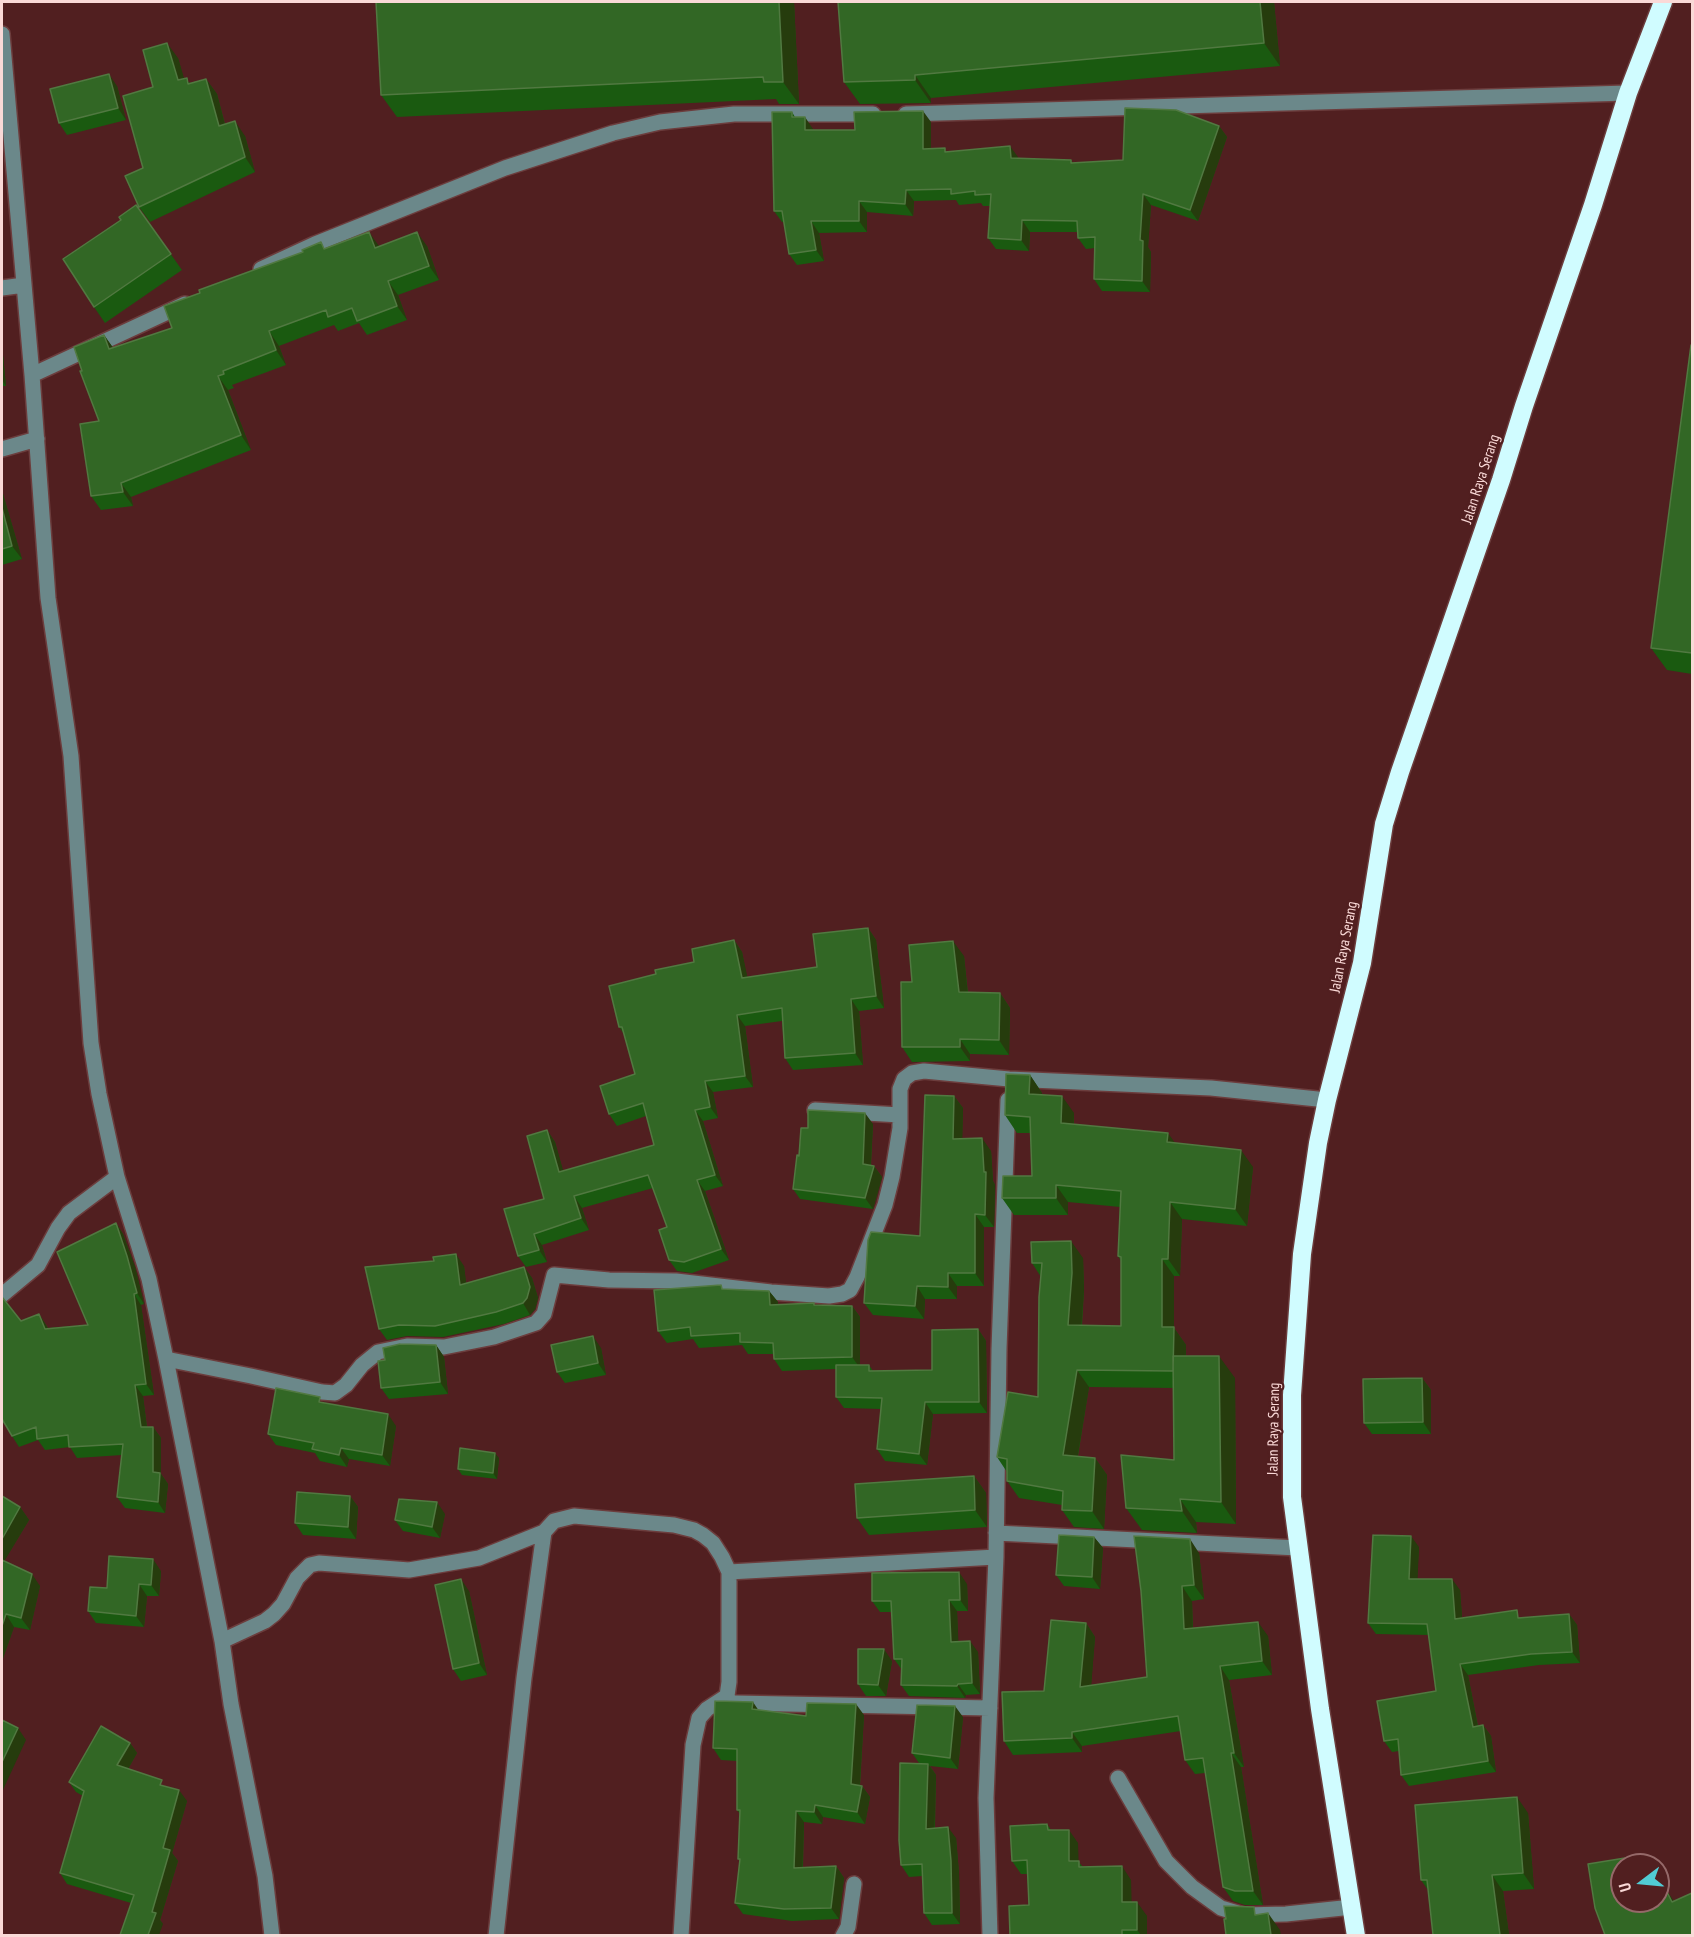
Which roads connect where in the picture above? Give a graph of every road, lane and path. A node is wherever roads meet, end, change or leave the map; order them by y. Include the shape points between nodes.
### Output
1 (1663, 2) edge
2 (2, 34) edge
3 (1628, 93) junction
4 (245, 276) edge
5 (24, 285) junction
6 (2, 288) edge
7 (204, 295) edge
8 (32, 375) junction
9 (37, 439) junction
10 (2, 448) edge
11 (1009, 1079) junction
12 (1327, 1100) junction
13 (815, 1110) edge
14 (900, 1115) junction
15 (118, 1180) junction
16 (2, 1295) edge
17 (166, 1359) junction
18 (544, 1532) junction
19 (996, 1533) junction
20 (1298, 1548) junction
21 (996, 1557) junction
22 (729, 1572) junction
23 (222, 1641) junction
24 (718, 1703) junction
25 (990, 1708) junction
26 (1118, 1778) dead end
27 (854, 1884) dead end
28 (1352, 1907) junction
29 (272, 1935) edge
30 (496, 1935) edge
31 (681, 1935) edge
32 (843, 1935) edge
33 (990, 1935) edge
34 (1356, 1935) edge

1 - 3 highway, Jalan Raya Serang
2 - 5 street
3 - 4 street via 886,114 734,114 660,122 505,168
3 - 12 highway, Jalan Raya Serang via 1384,824 1362,963
5 - 6 street
5 - 8 street
7 - 8 street
8 - 9 street
9 - 10 street
9 - 15 street via 48,598 71,756 91,1042
11 - 12 street via 1211,1088
11 - 14 street via 912,1073 900,1089
11 - 19 street
12 - 20 highway, Jalan Raya Serang via 1302,1254 1292,1395 1292,1497
13 - 14 street
14 - 17 street via 885,1205 857,1277 850,1290 842,1294 554,1275 544,1314 536,1323 444,1347 407,1346 378,1352 335,1393
15 - 16 street via 69,1213 38,1265
15 - 17 street via 149,1279
17 - 23 street
18 - 22 street via 554,1521 574,1516 674,1525 694,1530 713,1542
18 - 23 street via 479,1558 409,1570 310,1565 274,1614
18 - 30 street
19 - 20 street
19 - 21 street
20 - 28 highway, Jalan Raya Serang
21 - 22 street
21 - 25 street
22 - 24 street via 729,1682 727,1696
23 - 29 street
24 - 25 street
24 - 31 street via 699,1718 693,1745
25 - 33 street via 986,1798
26 - 28 street via 1166,1861 1221,1908 1244,1915
27 - 32 street via 848,1927
28 - 34 highway, Jalan Raya Serang

